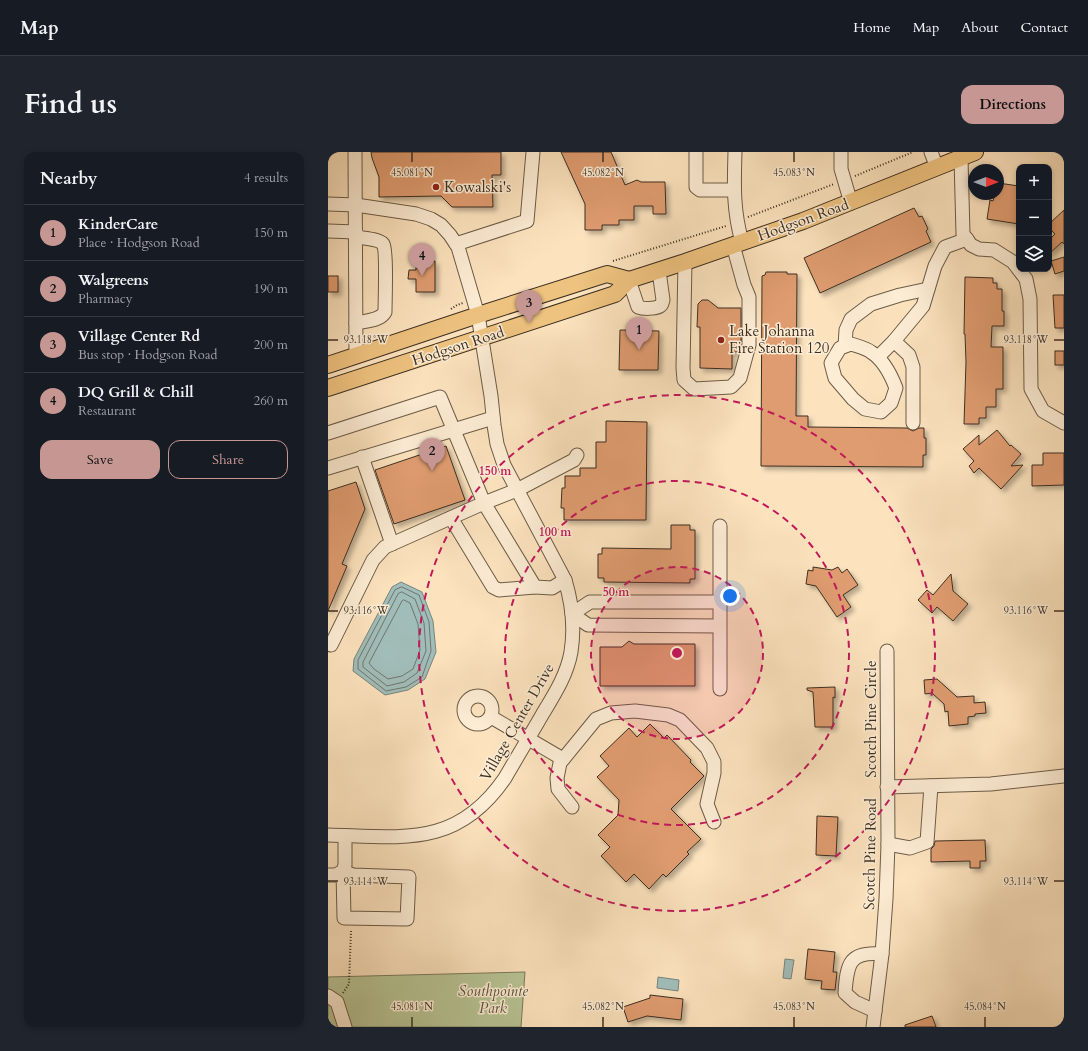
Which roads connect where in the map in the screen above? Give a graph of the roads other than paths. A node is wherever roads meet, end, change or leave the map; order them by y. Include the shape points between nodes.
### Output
1 (356, 152) edge
2 (533, 152) edge
3 (696, 152) edge
4 (735, 152) edge
5 (841, 152) edge
6 (931, 152) edge
7 (968, 155) edge
8 (937, 168) junction
9 (734, 190) junction
10 (851, 202) junction
11 (328, 204) edge
12 (356, 205) junction
13 (328, 230) edge
14 (356, 235) junction
15 (967, 239) junction
16 (456, 244) junction
17 (738, 244) junction
18 (685, 262) junction
19 (659, 271) junction
20 (628, 280) junction
21 (928, 289) junction
22 (478, 315) junction
23 (356, 323) junction
24 (482, 338) junction
25 (894, 341) junction
26 (845, 346) junction
27 (356, 355) junction
28 (878, 357) junction
29 (328, 365) edge
30 (328, 388) edge
31 (493, 418) junction
32 (1064, 422) edge
33 (913, 423) dead end
34 (453, 429) junction
35 (328, 433) edge
36 (577, 455) dead end
37 (362, 457) junction
38 (328, 468) edge
39 (517, 490) junction
40 (484, 503) junction
41 (451, 518) junction
42 (720, 526) dead end
43 (392, 544) junction
44 (564, 580) junction
45 (535, 587) junction
46 (720, 602) junction
47 (572, 614) junction
48 (720, 626) junction
49 (332, 645) dead end
50 (887, 651) dead end
51 (720, 689) dead end
52 (491, 718) dead end
53 (528, 739) junction
54 (563, 759) junction
55 (1064, 776) edge
56 (931, 786) junction
57 (887, 787) junction
58 (572, 807) dead end
59 (714, 822) dead end
60 (328, 835) edge
61 (345, 836) junction
62 (888, 844) junction
63 (343, 871) junction
64 (328, 874) edge
65 (882, 954) junction
66 (333, 999) edge
67 (875, 1011) junction
68 (345, 1027) edge
69 (873, 1027) edge

1 - 12 street
2 - 16 street via 526,221
3 - 9 street via 696,187 700,190
4 - 9 street
5 - 10 street via 841,169
6 - 8 street
7 - 8 main road, Hodgson Road
7 - 15 street via 963,234
8 - 10 main road, Hodgson Road
9 - 17 street
10 - 17 main road, Hodgson Road
11 - 12 street, Village Center Drive
12 - 14 street
12 - 16 street, Village Center Drive via 416,214 431,219 441,225
13 - 14 street
14 - 23 street
14 - 23 street via 379,241 385,249 385,312 383,316 374,320
15 - 21 street via 945,247 935,266
15 - 32 street via 971,245 979,249 994,250 1013,262 1026,279 1030,299 1031,389 1043,411
16 - 22 street, Village Center Drive
17 - 18 main road, Hodgson Road
17 - 18 street via 744,285 750,297 749,345 740,378 731,387 694,389 684,380
18 - 19 main road, Hodgson Road
19 - 20 main road, Hodgson Road
19 - 20 street via 663,300 659,306 638,307
20 - 22 main road, Hodgson Road via 607,274
20 - 24 main road, Hodgson Road via 615,294
21 - 25 street via 924,306
21 - 26 street via 871,304 850,318
22 - 24 street, Village Center Drive
22 - 27 main road, Hodgson Road
23 - 27 street
24 - 30 main road, Hodgson Road
24 - 31 street, Village Center Drive
25 - 28 street
25 - 33 street via 909,356 913,367
26 - 28 street via 850,344 870,351
26 - 28 street via 840,348 831,363 835,378 865,409 882,412 891,403 896,388 891,374
27 - 29 main road, Hodgson Road
31 - 34 street
31 - 39 street, Village Center Drive via 497,444
34 - 35 street via 440,397
34 - 37 street
34 - 40 street
36 - 39 street via 574,460
37 - 38 street
37 - 43 street
39 - 40 street
39 - 44 street, Village Center Drive
40 - 41 street
40 - 45 street
41 - 43 street
41 - 45 street via 494,587 499,590
42 - 46 street
43 - 49 street via 385,547 373,560
44 - 45 street via 552,588
44 - 47 street, Village Center Drive via 570,596
46 - 47 street via 590,602
46 - 48 street
47 - 48 street via 588,626
47 - 53 street, Village Center Drive via 573,634 567,669
48 - 51 street
50 - 57 street, Scotch Pine Circle
52 - 53 street
53 - 54 street
53 - 61 street, Village Center Drive via 495,792 471,815 456,824 420,836
54 - 58 street via 560,763 558,789
54 - 59 street via 596,719 611,713 635,711 668,715 680,720 707,748 714,762 707,804
55 - 56 street, Scotch Pine Road via 991,784
56 - 57 street, Scotch Pine Road
56 - 62 street via 927,842 910,848
57 - 62 street, Scotch Pine Road
60 - 61 street, Village Center Drive
61 - 63 street
62 - 65 street, Scotch Pine Road
63 - 63 street via 344,918 407,919 409,877 354,875
63 - 64 street via 336,875
65 - 67 street, Scotch Pine Road
65 - 67 street via 867,953 854,959 846,973 845,993 855,1002
66 - 68 street
67 - 69 street, Scotch Pine Road

